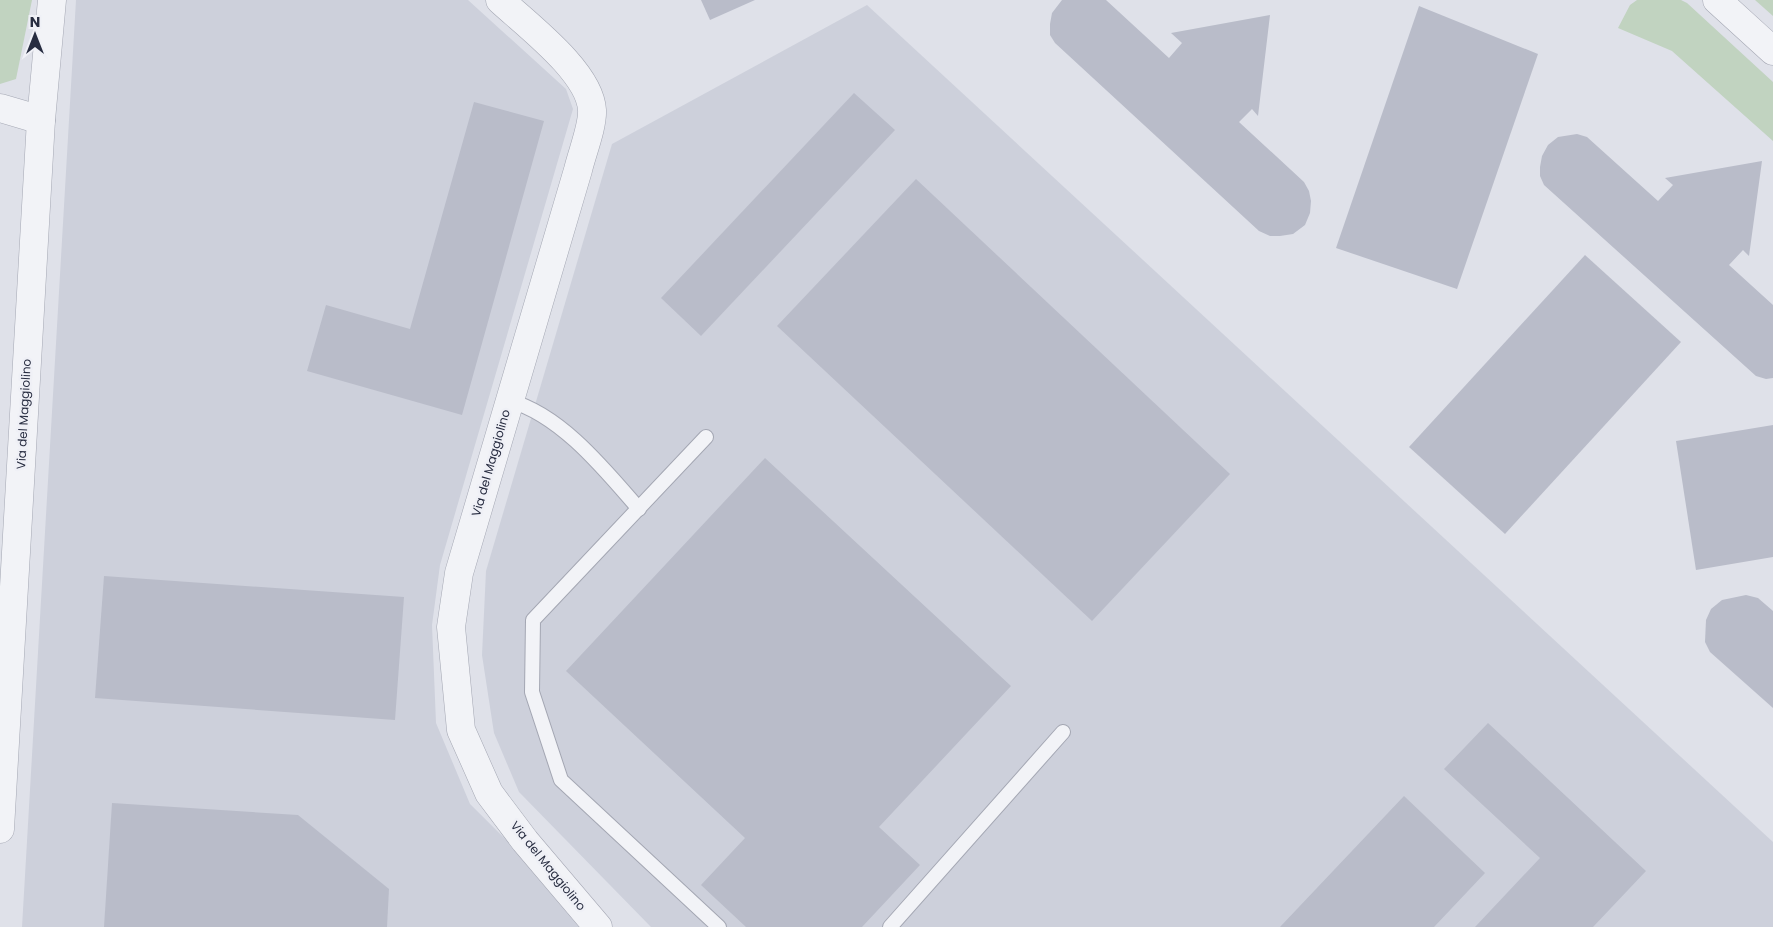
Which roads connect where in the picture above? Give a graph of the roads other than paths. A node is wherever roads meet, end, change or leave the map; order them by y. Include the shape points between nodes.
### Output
1 (52, 0) edge
2 (500, 0) edge
3 (1717, 0) edge
4 (1773, 50) edge
5 (0, 108) edge
6 (41, 120) junction
7 (510, 401) junction
8 (706, 437) dead end
9 (639, 509) junction
10 (1062, 732) dead end
11 (0, 829) edge
12 (598, 927) edge
13 (720, 927) edge
14 (890, 927) edge

1 - 6 street, Via del Maggiolino
2 - 7 street, Via del Maggiolino via 570,65 589,97 592,111 578,170
3 - 4 street
5 - 6 street
6 - 11 street, Via del Maggiolino
7 - 9 lane via 530,406 591,454
7 - 12 street, Via del Maggiolino via 459,573 451,627 461,730 489,793
8 - 9 lane
9 - 13 lane via 533,620 532,692 561,780
10 - 14 lane

